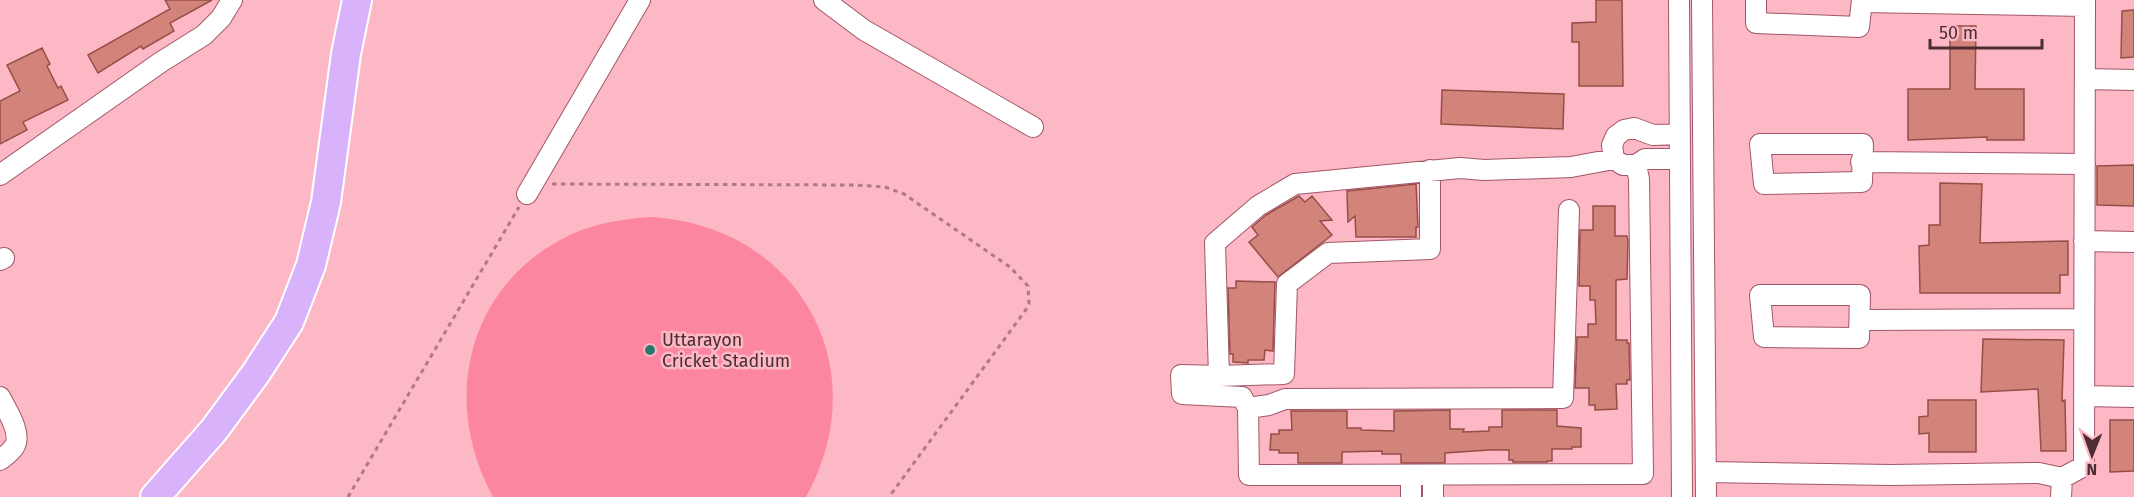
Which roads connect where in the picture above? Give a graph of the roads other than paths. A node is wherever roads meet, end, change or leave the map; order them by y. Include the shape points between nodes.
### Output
1 (232, 0) edge
2 (357, 0) edge
3 (640, 0) edge
4 (824, 0) edge
5 (1679, 0) edge
6 (1702, 0) edge
7 (1756, 0) edge
8 (1862, 1) edge
9 (2085, 3) edge
10 (2085, 80) junction
11 (2134, 80) edge
12 (1033, 127) dead end
13 (1680, 134) junction
14 (1614, 159) junction
15 (1680, 159) junction
16 (1861, 162) junction
17 (2085, 164) junction
18 (1636, 165) junction
19 (1430, 170) junction
20 (0, 174) edge
21 (526, 194) road end
22 (1569, 210) dead end
23 (2084, 241) junction
24 (2134, 242) edge
25 (2084, 319) junction
26 (1860, 320) junction
27 (1219, 376) junction
28 (2084, 396) junction
29 (0, 397) edge
30 (2134, 397) edge
31 (1248, 408) junction
32 (0, 460) edge
33 (1706, 472) junction
34 (1411, 476) junction
35 (1433, 476) junction
36 (2062, 488) edge
37 (155, 497) edge
38 (1411, 497) edge
39 (1433, 497) edge
40 (1682, 497) edge
41 (1706, 497) edge

1 - 20 street via 204,35
2 - 37 highway via 326,202 311,265 289,322 214,430
3 - 21 street
4 - 12 street via 864,30
5 - 13 street
6 - 33 street
7 - 8 street via 1756,23 1859,27
8 - 9 street
9 - 10 street
10 - 11 street
10 - 17 street
13 - 14 street via 1624,130 1611,144
13 - 15 street
14 - 18 street via 1623,165
14 - 19 street via 1571,167
15 - 18 street via 1645,159
15 - 40 street
16 - 16 street via 1863,144 1760,144 1764,184 1862,182
16 - 17 street
17 - 23 street
18 - 35 street via 1643,474
19 - 27 street via 1295,184 1258,206 1215,243
19 - 27 street via 1430,249 1328,253 1287,284 1284,374
22 - 31 street via 1563,398 1285,399
23 - 24 street
23 - 25 street
25 - 26 street
25 - 28 street
26 - 26 street via 1860,295 1760,295 1764,337 1859,338
27 - 31 street via 1181,375 1182,394 1242,398
28 - 30 street
28 - 36 street via 2084,466
29 - 32 street via 16,440 12,450
31 - 34 street via 1249,475
33 - 36 street via 2038,473
33 - 41 street
34 - 35 street
34 - 38 street
35 - 39 street

